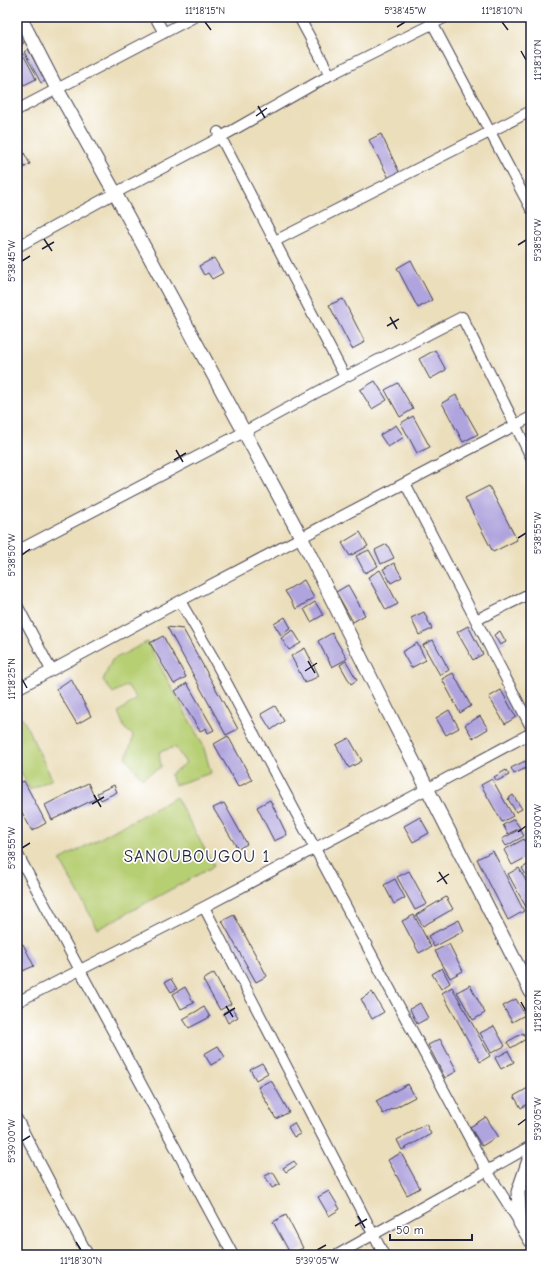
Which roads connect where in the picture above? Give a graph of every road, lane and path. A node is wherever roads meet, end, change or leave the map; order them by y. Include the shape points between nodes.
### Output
1 (20, 17) edge
2 (155, 17) edge
3 (194, 17) edge
4 (299, 17) edge
5 (446, 17) edge
6 (431, 20) edge
7 (164, 33) junction
8 (330, 75) junction
9 (56, 89) junction
10 (17, 110) edge
11 (531, 112) edge
12 (490, 133) junction
13 (219, 134) junction
14 (115, 192) junction
15 (531, 209) edge
16 (275, 241) junction
17 (17, 247) edge
18 (345, 377) junction
19 (531, 417) edge
20 (515, 425) junction
21 (244, 432) junction
22 (531, 457) edge
23 (405, 483) junction
24 (301, 537) junction
25 (17, 551) edge
26 (531, 593) edge
27 (180, 601) junction
28 (17, 605) edge
29 (476, 620) junction
30 (51, 670) junction
31 (17, 688) edge
32 (531, 727) edge
33 (531, 732) edge
34 (427, 789) junction
35 (313, 848) junction
36 (17, 853) edge
37 (204, 907) junction
38 (80, 970) junction
39 (531, 992) edge
40 (17, 1002) edge
41 (17, 1119) edge
42 (531, 1146) edge
43 (531, 1154) edge
44 (487, 1171) junction
45 (520, 1224) junction
46 (374, 1235) junction
47 (531, 1241) edge
48 (88, 1255) edge
49 (233, 1255) edge
50 (337, 1255) edge
51 (384, 1255) edge

1 - 9 street
2 - 7 street
3 - 7 street
4 - 8 street
5 - 6 street
6 - 8 street
6 - 12 street
7 - 9 street
8 - 13 street
9 - 10 street
9 - 14 street
11 - 12 street
12 - 15 street
12 - 16 street
13 - 14 street
13 - 16 street
14 - 17 street
14 - 21 street
16 - 18 street
18 - 20 street via 462,317
18 - 21 street
19 - 20 street
20 - 22 street
20 - 23 street
21 - 24 street
21 - 25 street
23 - 24 street
23 - 29 street
24 - 27 street
24 - 34 street
26 - 29 street
27 - 30 street
27 - 35 street via 215,661
28 - 30 street
29 - 32 street
30 - 31 street
33 - 34 street
34 - 35 street
34 - 39 street
35 - 37 street
35 - 44 street
36 - 38 street
37 - 38 street
37 - 46 street
38 - 40 street
38 - 49 street
41 - 48 street
42 - 44 street
43 - 45 street via 518,1192
44 - 45 street
44 - 46 street
45 - 47 street
46 - 50 street
46 - 51 street

